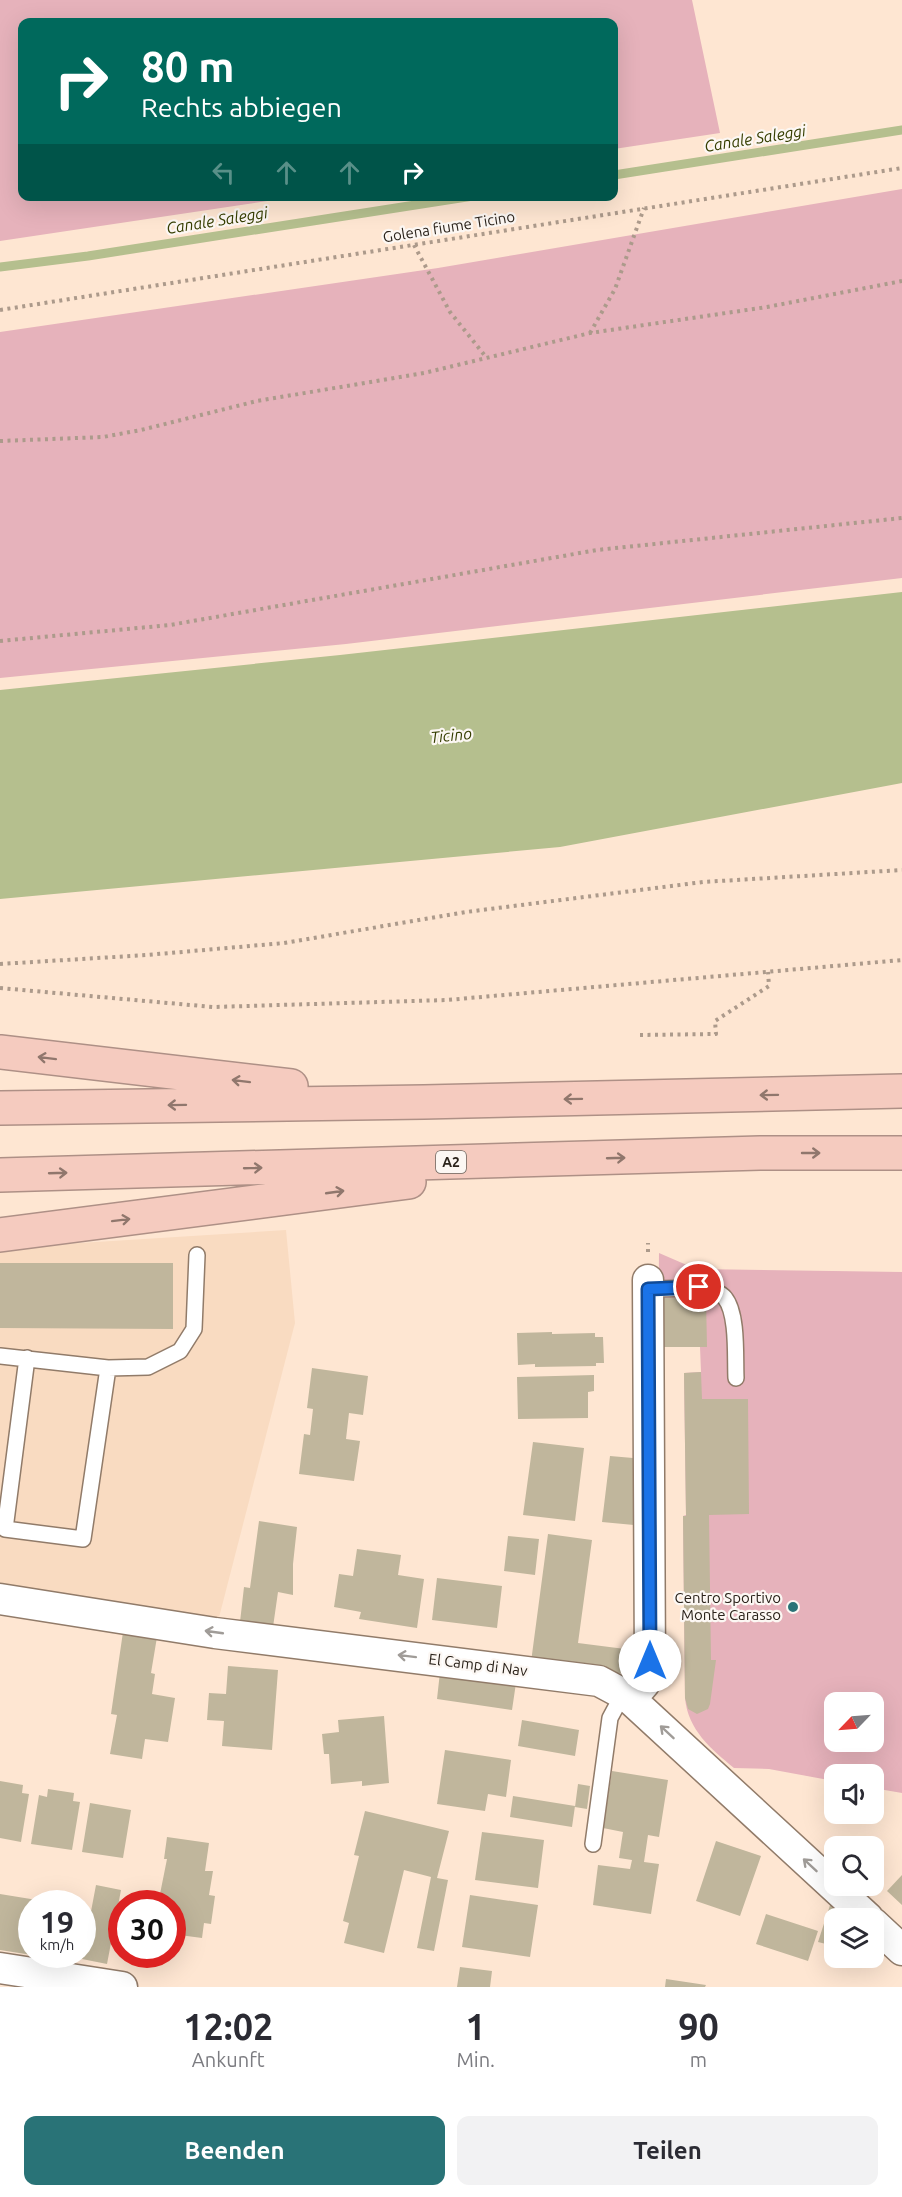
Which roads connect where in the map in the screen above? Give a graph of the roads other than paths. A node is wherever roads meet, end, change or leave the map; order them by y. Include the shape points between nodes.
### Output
1 (0, 1052) edge
2 (902, 1091) edge
3 (424, 1102) junction
4 (0, 1108) edge
5 (902, 1153) edge
6 (581, 1159) junction
7 (0, 1175) edge
8 (0, 1235) edge
9 (197, 1255) dead end
10 (648, 1284) joint
11 (0, 1356) edge
12 (27, 1358) junction
13 (108, 1368) junction
14 (736, 1378) dead end
15 (0, 1599) edge
16 (629, 1698) junction
17 (593, 1844) dead end
18 (857, 1908) edge
19 (884, 1933) edge
20 (902, 1950) edge
21 (0, 1968) edge
22 (122, 1987) edge

3 -> 1 highway
2 -> 3 highway
3 -> 4 highway
6 -> 5 highway, A2
7 -> 6 highway, A2
8 -> 6 highway
9 - 13 lane via 194,1329 180,1351 148,1367
10 - 14 lane via 709,1288 726,1299 733,1317
10 - 16 street via 650,1669 644,1684
11 - 12 lane
12 - 13 lane
12 - 13 lane via 4,1529 83,1539
16 -> 15 street, El Camp di Nav via 599,1681 215,1633
16 - 17 lane via 617,1705 610,1718
18 -> 16 street, El Camp di Nav
19 - 20 street
21 - 22 street

